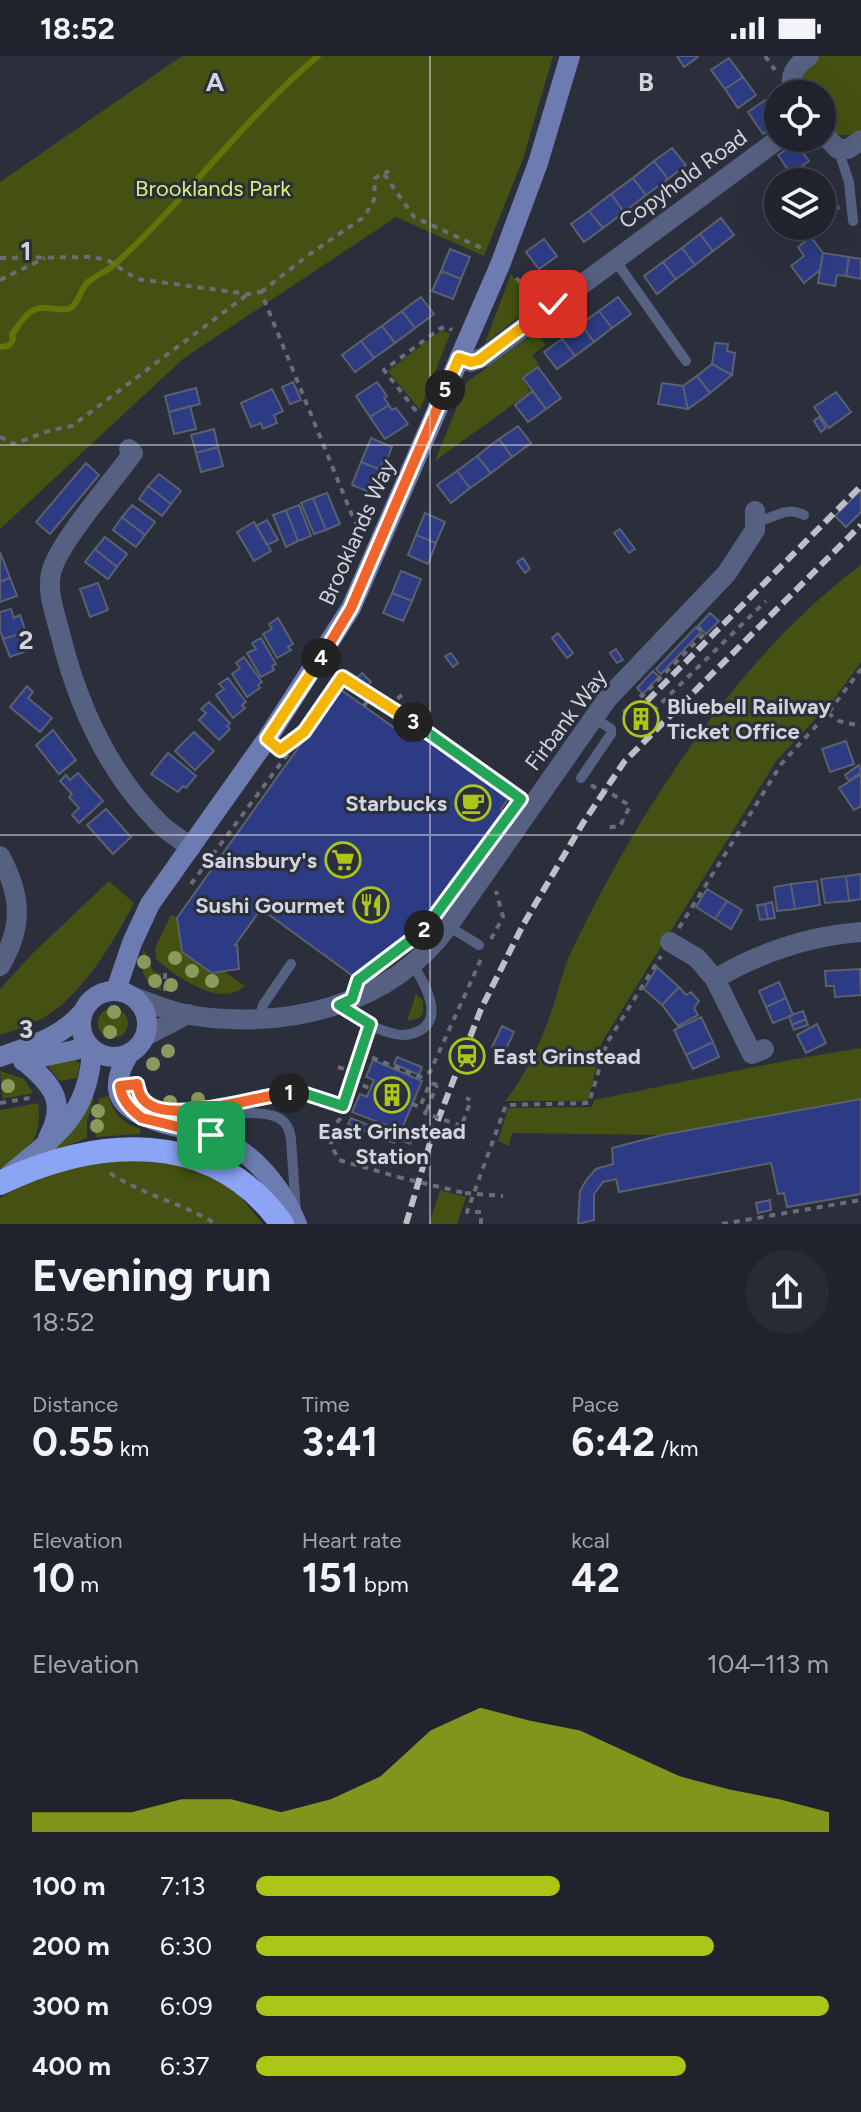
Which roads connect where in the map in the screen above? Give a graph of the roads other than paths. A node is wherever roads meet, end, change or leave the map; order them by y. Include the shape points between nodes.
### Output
1 (570, 56) edge
2 (809, 56) edge
3 (792, 80) edge
4 (861, 140) edge
5 (838, 149) joint
6 (764, 150) edge
7 (853, 221) dead end
8 (615, 260) junction
9 (463, 349) junction
10 (686, 361) dead end
11 (129, 449) dead end
12 (804, 515) dead end
13 (756, 516) joint
14 (594, 718) junction
15 (581, 778) dead end
16 (191, 847) junction
17 (0, 856) edge
18 (448, 926) junction
19 (861, 932) edge
20 (670, 942) dead end
21 (479, 945) dead end
22 (291, 964) dead end
23 (413, 965) junction
24 (0, 966) edge
25 (715, 979) junction
26 (116, 990) junction
27 (136, 998) junction
28 (339, 1005) junction
29 (83, 1012) junction
30 (188, 1014) junction
31 (260, 1017) junction
32 (146, 1036) junction
33 (90, 1048) junction
34 (764, 1049) dead end
35 (129, 1054) junction
36 (0, 1059) edge
37 (24, 1061) junction
38 (173, 1125) junction
39 (45, 1145) junction
40 (0, 1183) edge
41 (292, 1223) edge

1 - 9 main road, Brooklands Way via 538,163
2 - 3 street via 797,65
4 - 5 street
5 - 7 lane via 849,182
6 - 8 street, Copyhold Road
8 - 9 street, Copyhold Road via 479,360 471,362
8 - 10 lane, Copyhold Road
9 - 16 main road, Brooklands Way via 351,608
11 - 16 street via 133,453 58,553 50,594 69,669 99,741 158,822
12 - 13 lane via 792,510 771,520
13 - 14 street, Firbank Way via 745,549 727,573
14 - 15 lane via 611,734
14 - 18 street, Firbank Way
16 - 26 main road, Brooklands Way via 150,904
17 - 24 street via 12,884 17,922 14,941
18 - 21 lane
18 - 23 street, Firbank Way
19 - 25 street via 815,938
20 - 25 street via 697,958
22 - 31 lane
23 - 28 street, Firbank Way
23 - 28 lane via 431,1001 423,1029 394,1034
25 - 34 street via 752,1054
26 - 27 main road
26 - 29 main road via 96,996
27 - 30 street, Firbank Way
27 - 32 main road via 148,1020
28 - 31 street, Firbank Way via 295,1017
29 - 33 main road via 81,1030
29 - 36 main road via 57,1036
30 - 31 street, Firbank Way
30 - 32 street
32 - 35 main road
33 - 35 main road via 110,1057
33 - 37 main road
33 - 39 main road via 91,1065 79,1107
35 - 38 main road via 120,1074 124,1099 142,1118
36 - 37 main road
37 - 39 main road via 51,1087 56,1100 57,1120
38 - 41 main road via 211,1135 242,1152 272,1181
38 - 41 lane via 260,1113 284,1121 291,1139
39 - 40 main road
40 - 41 highway via 67,1156 122,1148 165,1150 212,1166

